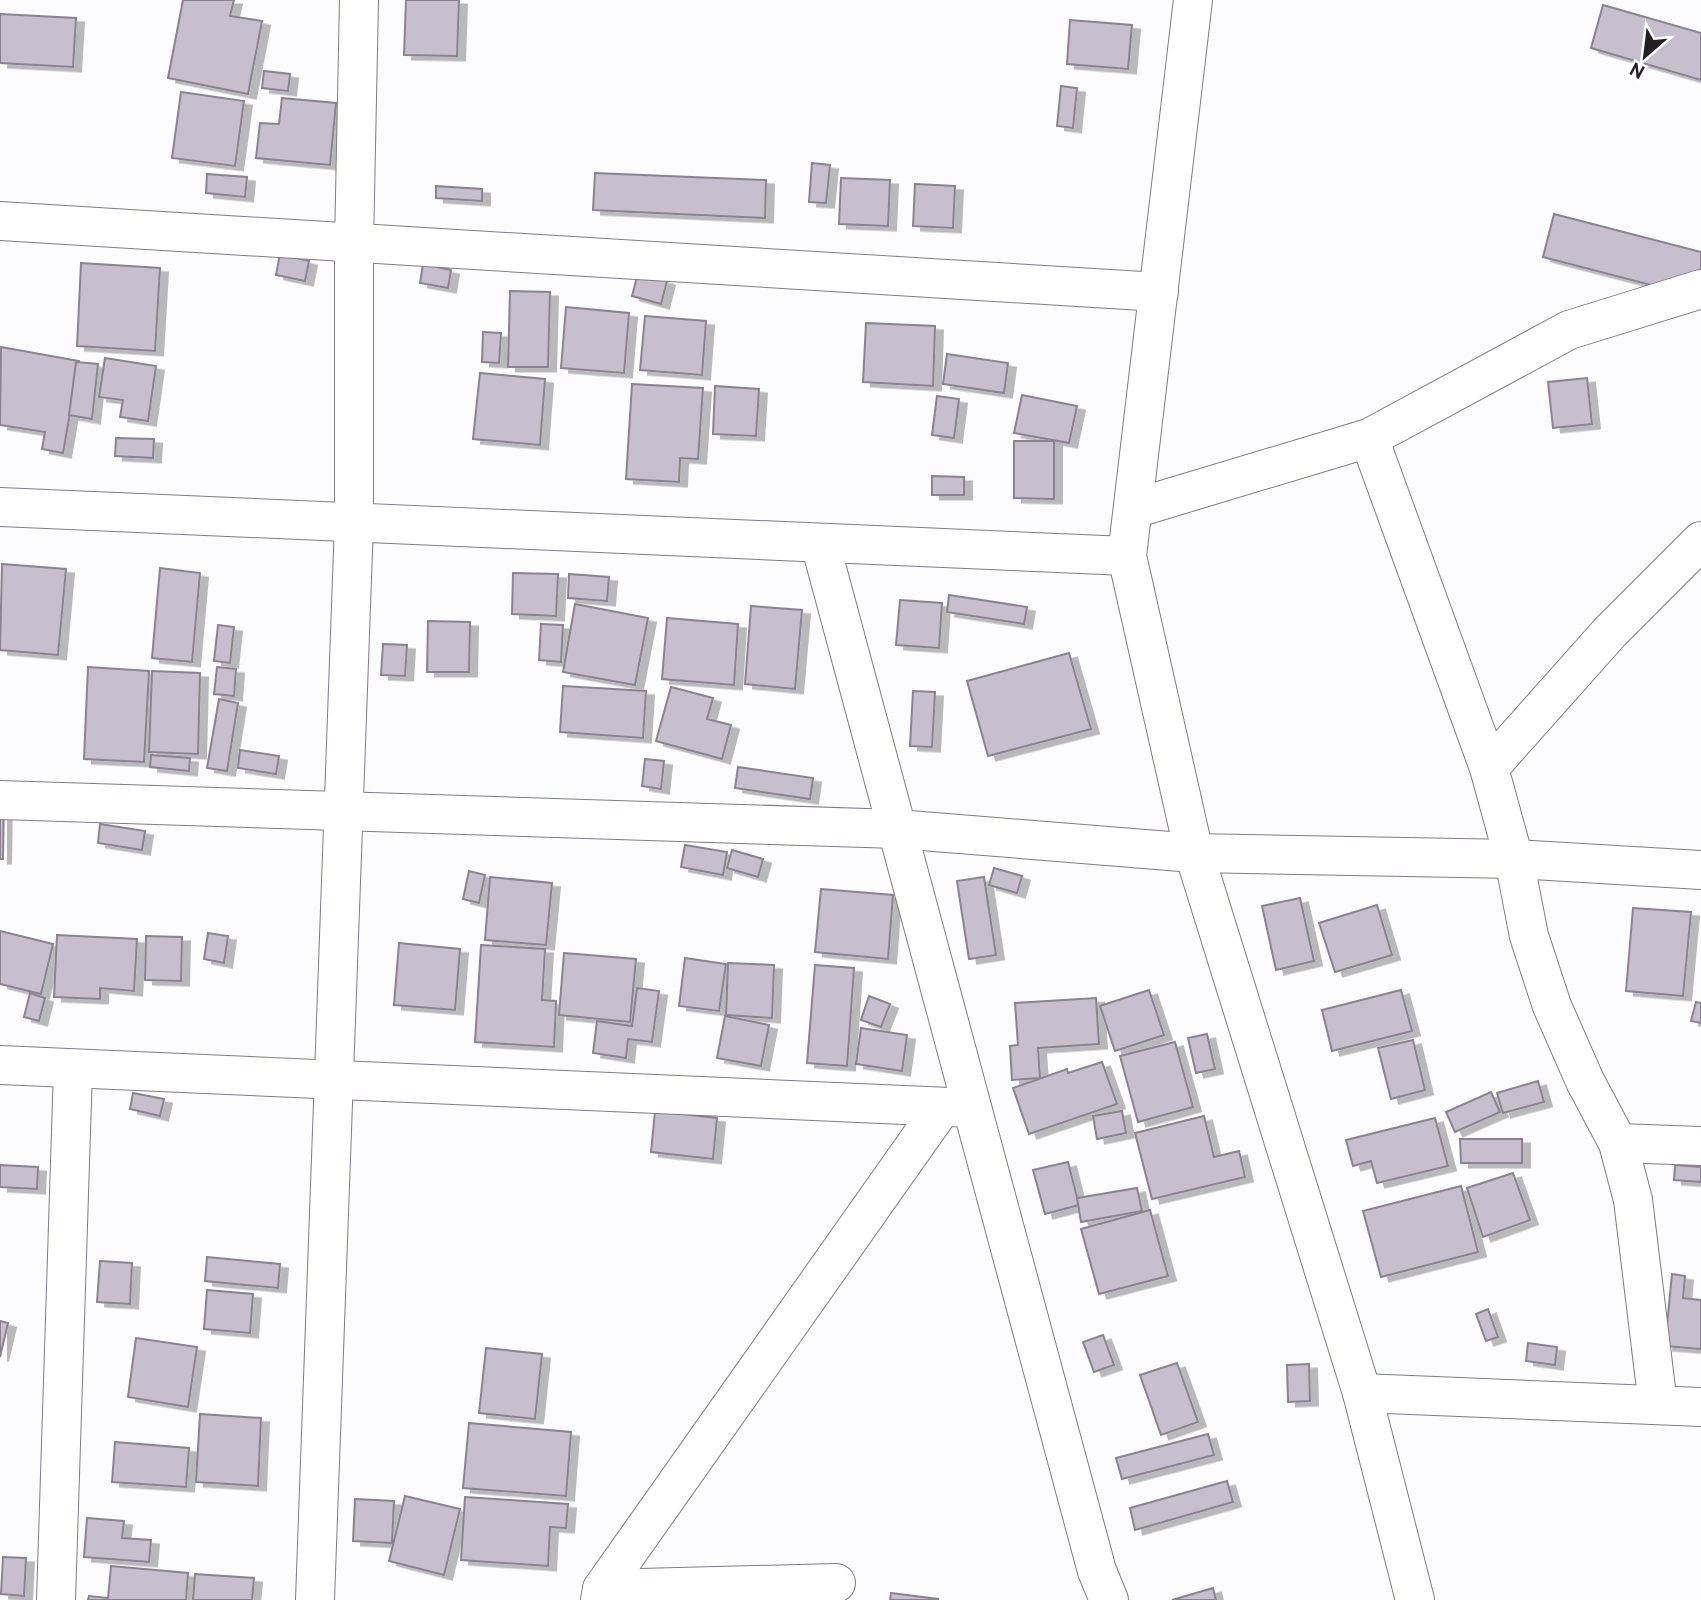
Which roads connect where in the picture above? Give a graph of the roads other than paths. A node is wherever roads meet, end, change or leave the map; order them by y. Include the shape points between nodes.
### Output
1 (359, 0) edge
2 (1193, 0) edge
3 (0, 221) edge
4 (354, 245) junction
5 (1701, 289) edge
6 (1159, 292) junction
7 (1369, 438) junction
8 (0, 507) edge
9 (1133, 509) junction
10 (354, 523) junction
11 (1701, 541) edge
12 (820, 543) junction
13 (1127, 556) junction
14 (1489, 768) junction
15 (0, 800) edge
16 (343, 811) junction
17 (897, 830) junction
18 (1194, 853) junction
19 (1514, 859) junction
20 (1701, 870) edge
21 (0, 1065) edge
22 (73, 1069) junction
23 (334, 1080) junction
24 (957, 1107) junction
25 (1618, 1143) junction
26 (1701, 1146) edge
27 (1362, 1393) junction
28 (1658, 1405) junction
29 (1701, 1407) edge
30 (836, 1583) dead end
31 (601, 1595) edge
32 (56, 1600) edge
33 (316, 1600) edge
34 (1110, 1600) edge
35 (1415, 1600) edge

1 - 4 street
2 - 6 street
3 - 4 street
4 - 6 street
4 - 10 street
5 - 7 street via 1569,330
6 - 9 street
7 - 9 street
7 - 14 street
8 - 10 street
9 - 13 street
10 - 12 street
10 - 16 street
11 - 14 street via 1610,632
12 - 13 street
12 - 17 street
13 - 18 street
14 - 19 street
15 - 16 street
16 - 17 street
16 - 23 street
17 - 18 street
17 - 24 street
18 - 19 street
18 - 27 street
19 - 20 street
19 - 25 street via 1530,936 1552,1006
21 - 22 street
22 - 23 street
22 - 32 street
23 - 24 street
23 - 33 street
24 - 31 street
24 - 34 street via 1097,1571
25 - 26 street
25 - 28 street via 1633,1200
27 - 28 street
27 - 35 street
28 - 29 street
30 - 31 street

